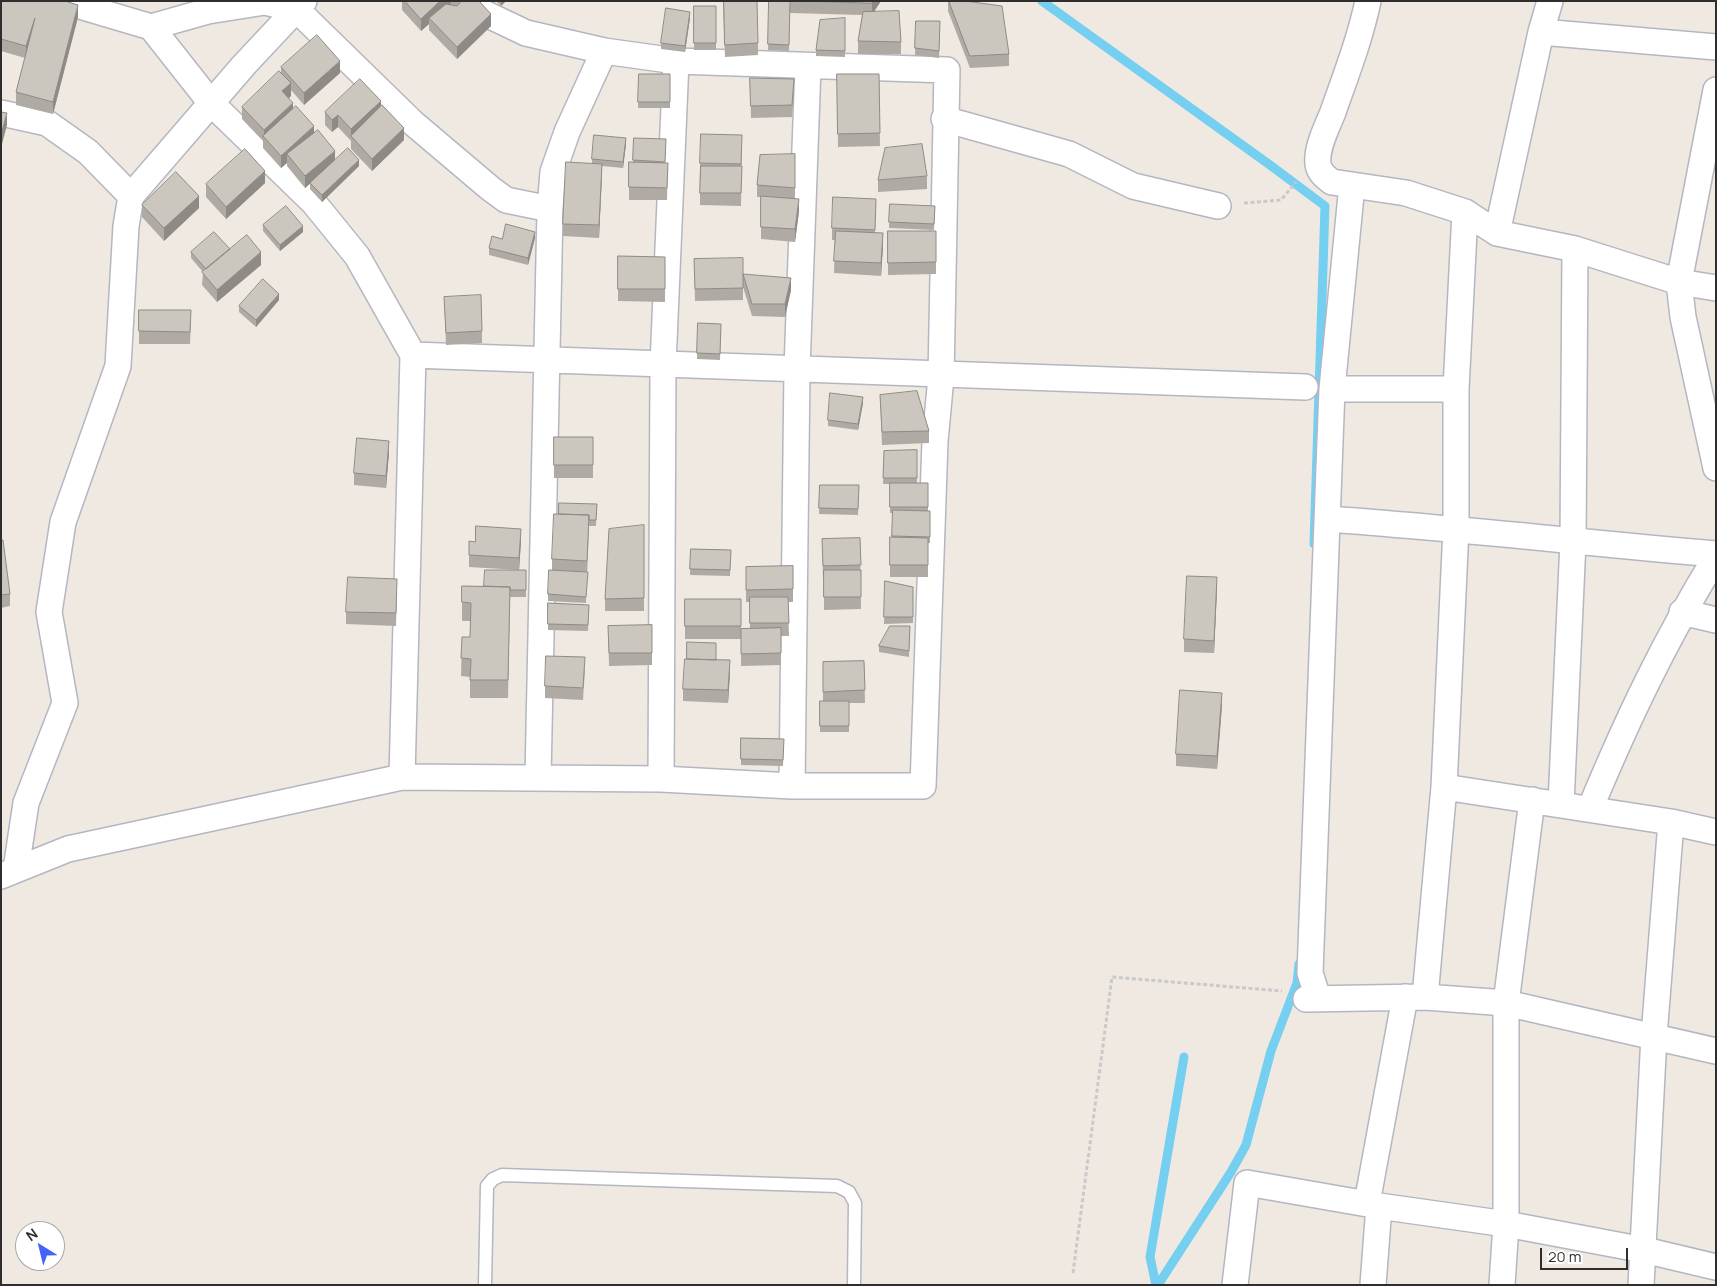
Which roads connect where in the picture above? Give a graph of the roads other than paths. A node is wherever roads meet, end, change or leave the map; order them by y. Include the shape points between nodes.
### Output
1 (63, 1) edge
2 (473, 1) edge
3 (1368, 1) edge
4 (1550, 1) edge
5 (300, 5) edge
6 (151, 27) junction
7 (1541, 32) junction
8 (1716, 47) edge
9 (604, 51) junction
10 (676, 62) junction
11 (808, 66) junction
12 (1716, 90) edge
13 (211, 103) junction
14 (1, 113) edge
15 (944, 118) junction
16 (1352, 185) junction
17 (131, 196) junction
18 (1218, 206) road end
19 (550, 209) junction
20 (1465, 212) junction
21 (1497, 233) junction
22 (1575, 249) junction
23 (1680, 282) junction
24 (1716, 288) edge
25 (413, 356) junction
26 (547, 361) junction
27 (663, 365) junction
28 (797, 369) junction
29 (941, 377) junction
30 (1305, 387) dead end
31 (1332, 389) junction
32 (1456, 389) junction
33 (1716, 468) edge
34 (1327, 519) junction
35 (1456, 528) junction
36 (1573, 542) junction
37 (1716, 556) edge
38 (1682, 612) junction
39 (1716, 620) edge
40 (402, 777) junction
41 (538, 777) junction
42 (661, 778) junction
43 (792, 786) junction
44 (1444, 787) junction
45 (1532, 800) junction
46 (1561, 804) junction
47 (1590, 809) junction
48 (1671, 822) junction
49 (1716, 832) edge
50 (8, 872) edge
51 (1415, 997) junction
52 (1506, 1003) junction
53 (1654, 1036) junction
54 (1716, 1051) edge
55 (1373, 1205) junction
56 (1506, 1224) junction
57 (1644, 1250) junction
58 (1716, 1267) edge
59 (485, 1285) edge
60 (854, 1285) edge
61 (1235, 1285) edge
62 (1373, 1285) edge
63 (1502, 1285) edge
64 (1641, 1285) edge

1 - 6 street
2 - 9 street via 484,13 526,33
3 - 16 street via 1318,162 1319,169 1332,182
4 - 7 street
5 - 6 street via 265,2 208,11
5 - 13 street
5 - 19 street via 413,123 491,189 506,200
6 - 13 street
7 - 8 street
7 - 21 street
9 - 10 street
9 - 19 street via 567,132 553,172
10 - 11 street
10 - 27 street
11 - 15 street via 947,70
11 - 28 street
12 - 23 street
13 - 17 street
13 - 25 street via 314,203 357,256
14 - 17 street via 47,123 88,152
15 - 18 street via 1069,154 1132,186
15 - 29 street
16 - 20 street via 1406,193
16 - 31 street
17 - 50 street via 126,226 118,366 63,522 48,612 66,703 26,803
19 - 26 street
20 - 21 street
20 - 32 street
21 - 22 street
22 - 23 street
22 - 36 street
23 - 24 street
23 - 33 street via 1683,317
25 - 26 street
25 - 40 street
26 - 27 street
26 - 41 street
27 - 28 street
27 - 42 street
28 - 29 street
28 - 43 street
29 - 30 street
29 - 43 street via 935,441 923,786
31 - 32 street
31 - 34 street
32 - 35 street
34 - 35 street
34 - 51 street via 1310,973 1312,998
35 - 36 street
35 - 44 street
36 - 37 street
36 - 46 street
37 - 38 street
38 - 39 street
38 - 47 street via 1627,719
40 - 41 street
40 - 50 street via 68,849
41 - 42 street
42 - 43 street
44 - 45 street
44 - 51 street
45 - 46 street
45 - 52 street
46 - 47 street
47 - 48 street
48 - 49 street
48 - 53 street
51 - 52 street
51 - 55 street
52 - 53 street
52 - 56 street
53 - 54 street
53 - 57 street
55 - 56 street
55 - 61 street via 1247,1183
55 - 62 street
56 - 57 street
56 - 63 street
57 - 58 street
57 - 64 street
59 - 60 lane via 487,1186 502,1175 838,1186 849,1192 855,1203

